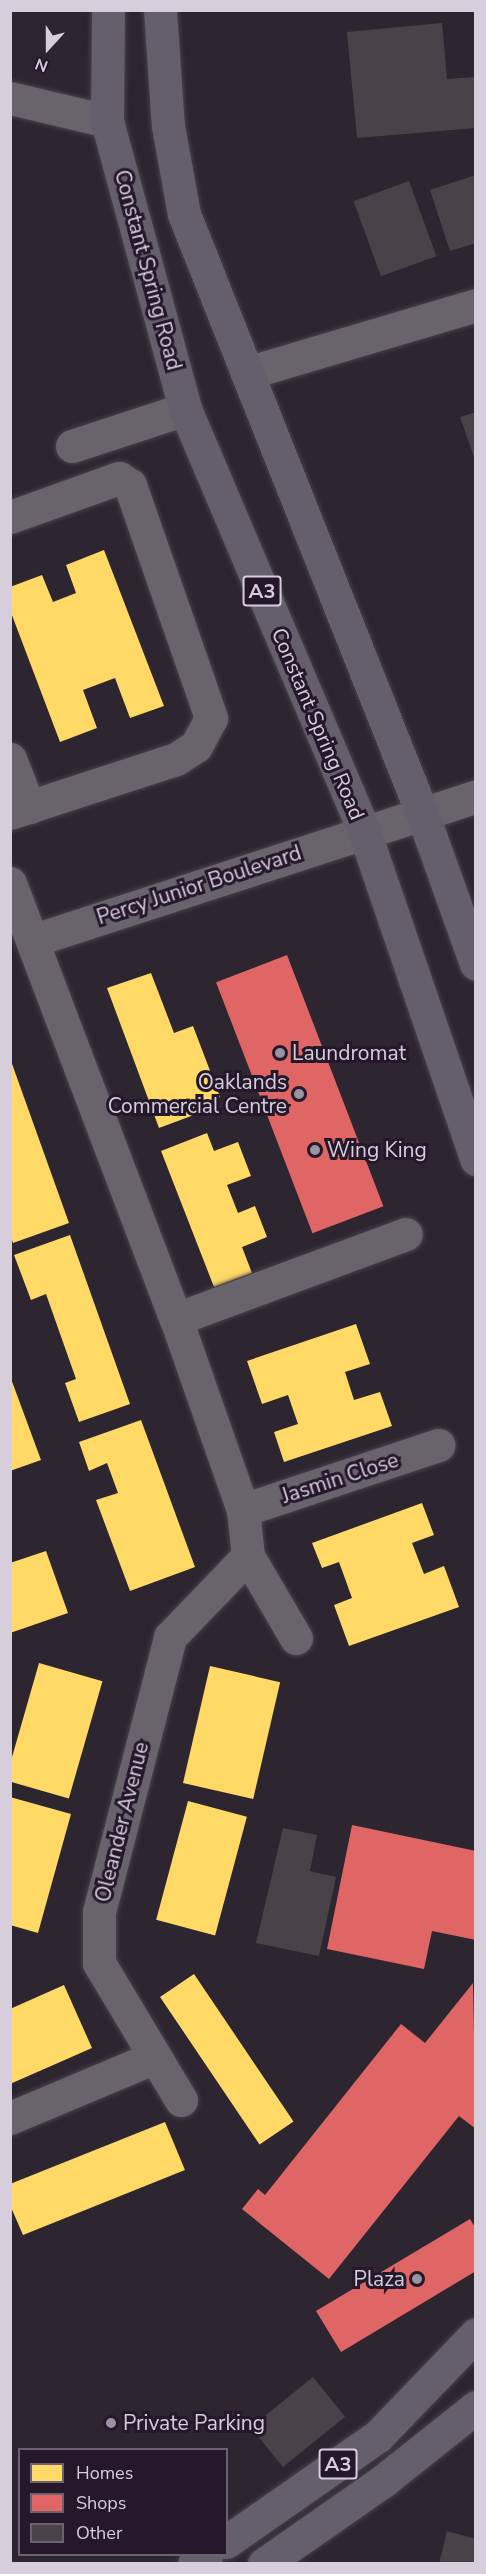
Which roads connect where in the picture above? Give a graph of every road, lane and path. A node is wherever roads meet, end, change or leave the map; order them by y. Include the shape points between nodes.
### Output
1 (108, 10) edge
2 (160, 10) edge
3 (10, 98) edge
4 (107, 121) junction
5 (476, 305) edge
6 (247, 373) junction
7 (185, 409) junction
8 (72, 446) dead end
9 (10, 517) edge
10 (10, 759) edge
11 (476, 796) edge
12 (20, 810) edge
13 (422, 813) junction
14 (364, 831) junction
15 (10, 883) edge
16 (34, 940) junction
17 (476, 964) edge
18 (476, 1159) edge
19 (406, 1234) dead end
20 (176, 1319) junction
21 (438, 1445) dead end
22 (243, 1510) junction
23 (248, 1556) junction
24 (296, 1638) dead end
25 (153, 2058) junction
26 (181, 2100) dead end
27 (10, 2118) edge
28 (476, 2334) edge
29 (475, 2407) edge
30 (228, 2541) edge
31 (264, 2564) edge

1 - 4 main road, Constant Spring Road / A3
2 - 6 main road via 168,126 184,214
3 - 4 street
4 - 7 main road, Constant Spring Road / A3
5 - 6 street
6 - 13 main road
7 - 8 street
7 - 14 main road, Constant Spring Road / A3
9 - 12 street via 124,480 211,718 196,746 176,759
10 - 12 street
11 - 13 street, Percy Junior Boulevard
13 - 14 street, Percy Junior Boulevard
13 - 17 main road
14 - 16 street, Percy Junior Boulevard
14 - 18 main road, Constant Spring Road / A3
15 - 16 street
16 - 20 street
19 - 20 street
20 - 22 street
21 - 22 street, Jasmin Close
22 - 23 street
23 - 24 street
23 - 25 street, Oleander Avenue via 170,1637 99,1912 99,1964
25 - 26 street, Oleander Avenue
25 - 27 street
28 - 30 main road, A3 via 378,2436
29 - 31 main road, A3 via 383,2481

